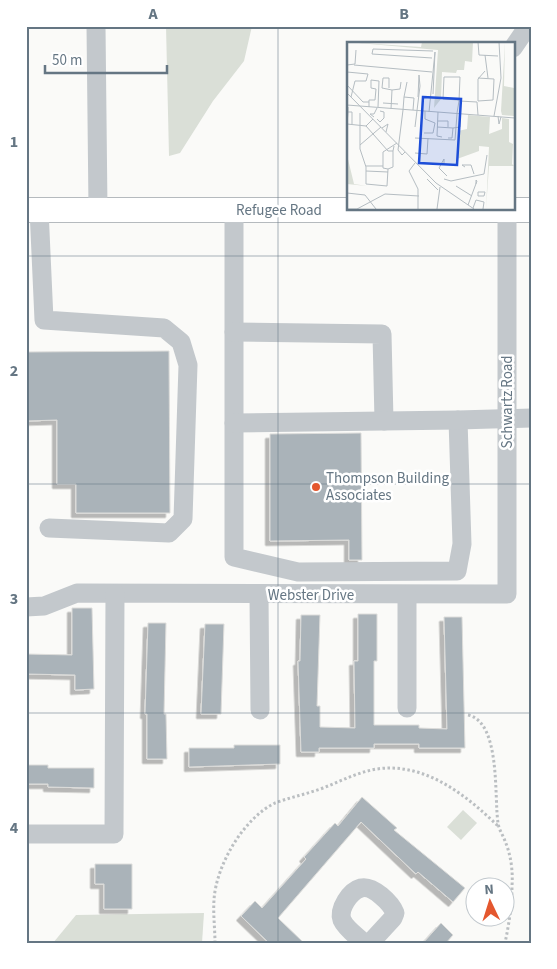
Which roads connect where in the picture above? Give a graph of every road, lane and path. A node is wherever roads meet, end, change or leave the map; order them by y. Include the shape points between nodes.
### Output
1 (96, 26) edge
2 (528, 26) edge
3 (514, 47) edge
4 (98, 209) junction
5 (514, 209) edge
6 (33, 210) edge
7 (234, 210) junction
8 (347, 210) edge
9 (503, 210) edge
10 (531, 210) edge
11 (234, 332) junction
12 (506, 417) junction
13 (531, 418) edge
14 (458, 420) junction
15 (384, 421) junction
16 (234, 423) junction
17 (49, 528) dead end
18 (115, 594) junction
19 (507, 594) joint
20 (259, 595) junction
21 (407, 595) junction
22 (26, 607) edge
23 (407, 708) dead end
24 (260, 710) dead end
25 (468, 715) dead end
26 (498, 826) junction
27 (26, 834) edge
28 (216, 943) edge
29 (364, 943) edge
30 (370, 943) edge
31 (505, 943) edge

1 - 4 street
2 - 3 street
4 - 6 main road, Refugee Road
4 - 7 main road, Refugee Road
5 - 10 main road, Refugee Road
6 - 17 street via 44,320 164,328 181,342 188,365 183,519 169,533
7 - 8 main road, Refugee Road
7 - 11 street
9 - 12 street, Schwartz Road
11 - 15 street via 382,334
11 - 16 street
12 - 13 street
12 - 14 street
12 - 19 street, Schwartz Road
14 - 15 street
14 - 16 street via 462,544 457,571 298,572 234,557
15 - 16 street
18 - 20 street, Webster Drive
18 - 22 street, Webster Drive via 77,593 44,606
18 - 27 street via 114,834
19 - 21 street, Webster Drive
20 - 21 street, Webster Drive
20 - 24 street
21 - 23 street
25 - 26 path via 482,723 491,745
26 - 28 path via 453,788 433,778 396,768 359,774 276,803 250,821 224,865 214,901
26 - 31 path via 512,866 511,910
29 - 30 street via 345,926 341,910 361,888 368,888 395,912

